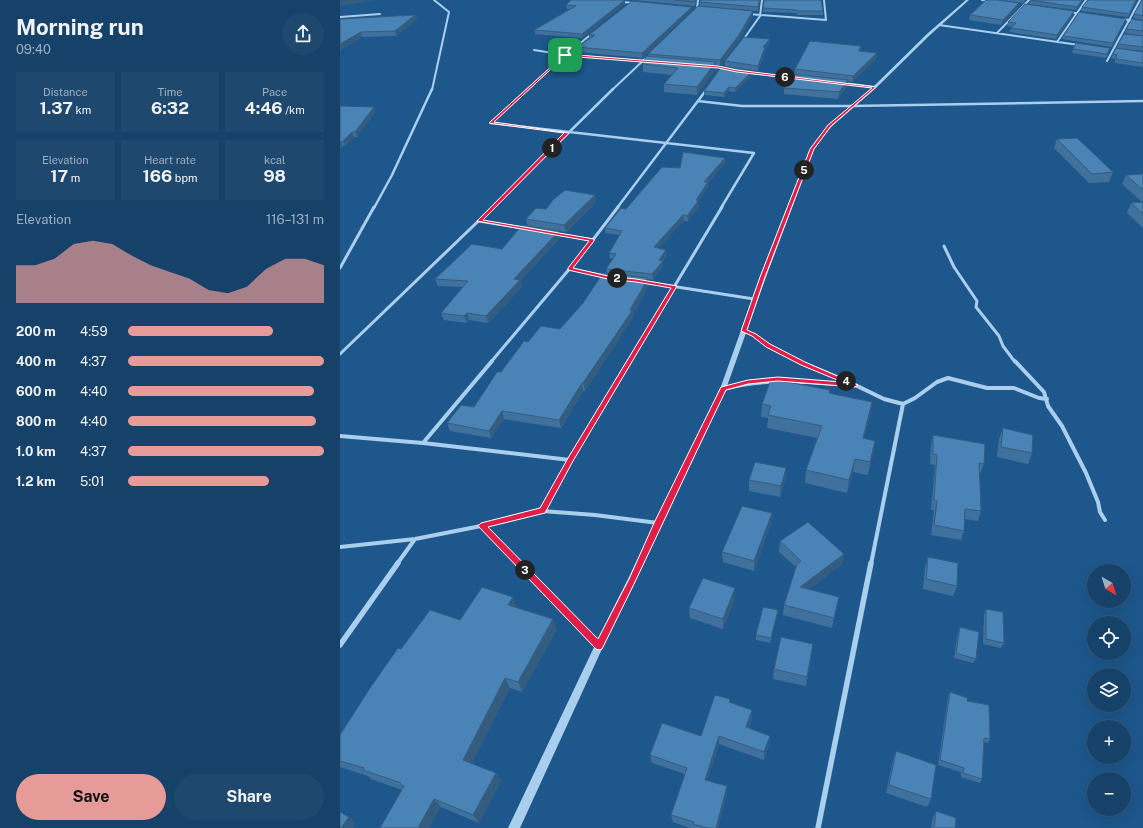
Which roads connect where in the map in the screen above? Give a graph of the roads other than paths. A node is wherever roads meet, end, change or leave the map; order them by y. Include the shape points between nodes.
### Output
1 (434, 0) edge
2 (698, 0) edge
3 (762, 0) edge
4 (824, 0) edge
5 (968, 0) edge
6 (982, 0) edge
7 (1029, 0) edge
8 (1086, 0) edge
9 (1140, 0) edge
10 (619, 1) edge
11 (632, 1) edge
12 (995, 2) edge
13 (639, 3) edge
14 (1016, 5) edge
15 (1023, 6) junction
16 (626, 7) edge
17 (1031, 7) edge
18 (690, 8) edge
19 (697, 9) junction
20 (704, 10) edge
21 (1061, 11) edge
22 (746, 13) edge
23 (1077, 13) junction
24 (380, 14) dead end
25 (691, 14) edge
26 (1084, 14) edge
27 (761, 15) junction
28 (340, 17) edge
29 (1122, 19) edge
30 (1129, 20) junction
31 (1143, 22) edge
32 (939, 25) junction
33 (595, 31) edge
34 (997, 33) junction
35 (1121, 35) junction
36 (1128, 36) edge
37 (1056, 42) junction
38 (739, 45) edge
39 (1085, 46) edge
40 (1106, 49) edge
41 (534, 50) dead end
42 (1113, 50) junction
43 (1120, 51) edge
44 (565, 55) junction
45 (648, 56) edge
46 (643, 61) junction
47 (1107, 61) dead end
48 (650, 62) edge
49 (744, 72) edge
50 (802, 78) edge
51 (839, 83) edge
52 (710, 84) edge
53 (874, 87) junction
54 (698, 101) junction
55 (1143, 101) edge
56 (852, 106) junction
57 (567, 133) junction
58 (666, 142) junction
59 (479, 221) junction
60 (525, 229) edge
61 (555, 234) edge
62 (593, 240) junction
63 (944, 246) dead end
64 (340, 268) edge
65 (570, 269) junction
66 (608, 278) edge
67 (640, 281) edge
68 (674, 286) junction
69 (754, 299) junction
70 (744, 331) junction
71 (340, 354) edge
72 (855, 385) junction
73 (723, 388) junction
74 (1047, 399) junction
75 (902, 404) junction
76 (340, 436) edge
77 (423, 443) junction
78 (570, 460) junction
79 (542, 511) junction
80 (1105, 520) dead end
81 (658, 523) junction
82 (481, 526) junction
83 (415, 539) junction
84 (340, 546) edge
85 (340, 645) edge
86 (599, 646) junction
87 (514, 828) edge
88 (818, 828) edge

1 - 64 street via 449,12 434,86 392,175
2 - 19 street
3 - 27 street
4 - 27 street via 826,20
5 - 32 street
6 - 12 street
7 - 15 street
8 - 23 street
9 - 30 street
10 - 11 street
11 - 13 street
11 - 16 street
14 - 15 street
15 - 17 street
15 - 34 street
18 - 19 street
19 - 20 street
19 - 25 street
21 - 23 street
22 - 27 street
23 - 26 street
23 - 37 street
24 - 28 street
27 - 38 street
29 - 30 street
30 - 31 street
30 - 35 street
32 - 34 street
32 - 53 street
33 - 44 street
34 - 37 street
35 - 36 street
35 - 42 street
37 - 39 street
40 - 42 street
41 - 44 street
42 - 43 street
42 - 47 street
44 - 46 street
44 - 57 street via 490,123
45 - 46 street
46 - 48 street
46 - 57 street
49 - 50 street
51 - 53 street
52 - 54 street
53 - 56 street
54 - 56 street via 742,106
54 - 58 street
55 - 56 street
56 - 69 street via 830,126 812,149
57 - 58 street
57 - 59 street
58 - 62 street
58 - 68 street via 754,154
59 - 60 street
59 - 71 street
61 - 62 street
62 - 65 street
63 - 74 street via 954,267 977,301 976,307 1003,346 1020,368 1034,380
65 - 66 street
65 - 77 street
67 - 68 street
68 - 69 street
68 - 78 street
69 - 70 street
70 - 72 street via 803,364
70 - 73 street
72 - 73 street via 778,379
72 - 75 street via 884,399
73 - 81 street
74 - 75 street via 1014,388 987,388 948,378
74 - 80 street via 1048,406 1062,426 1086,473
75 - 88 street
76 - 77 street
77 - 78 street
78 - 79 street
79 - 81 street
79 - 82 street
81 - 86 street
82 - 83 street
82 - 86 street
83 - 84 street
83 - 85 street
86 - 87 street

